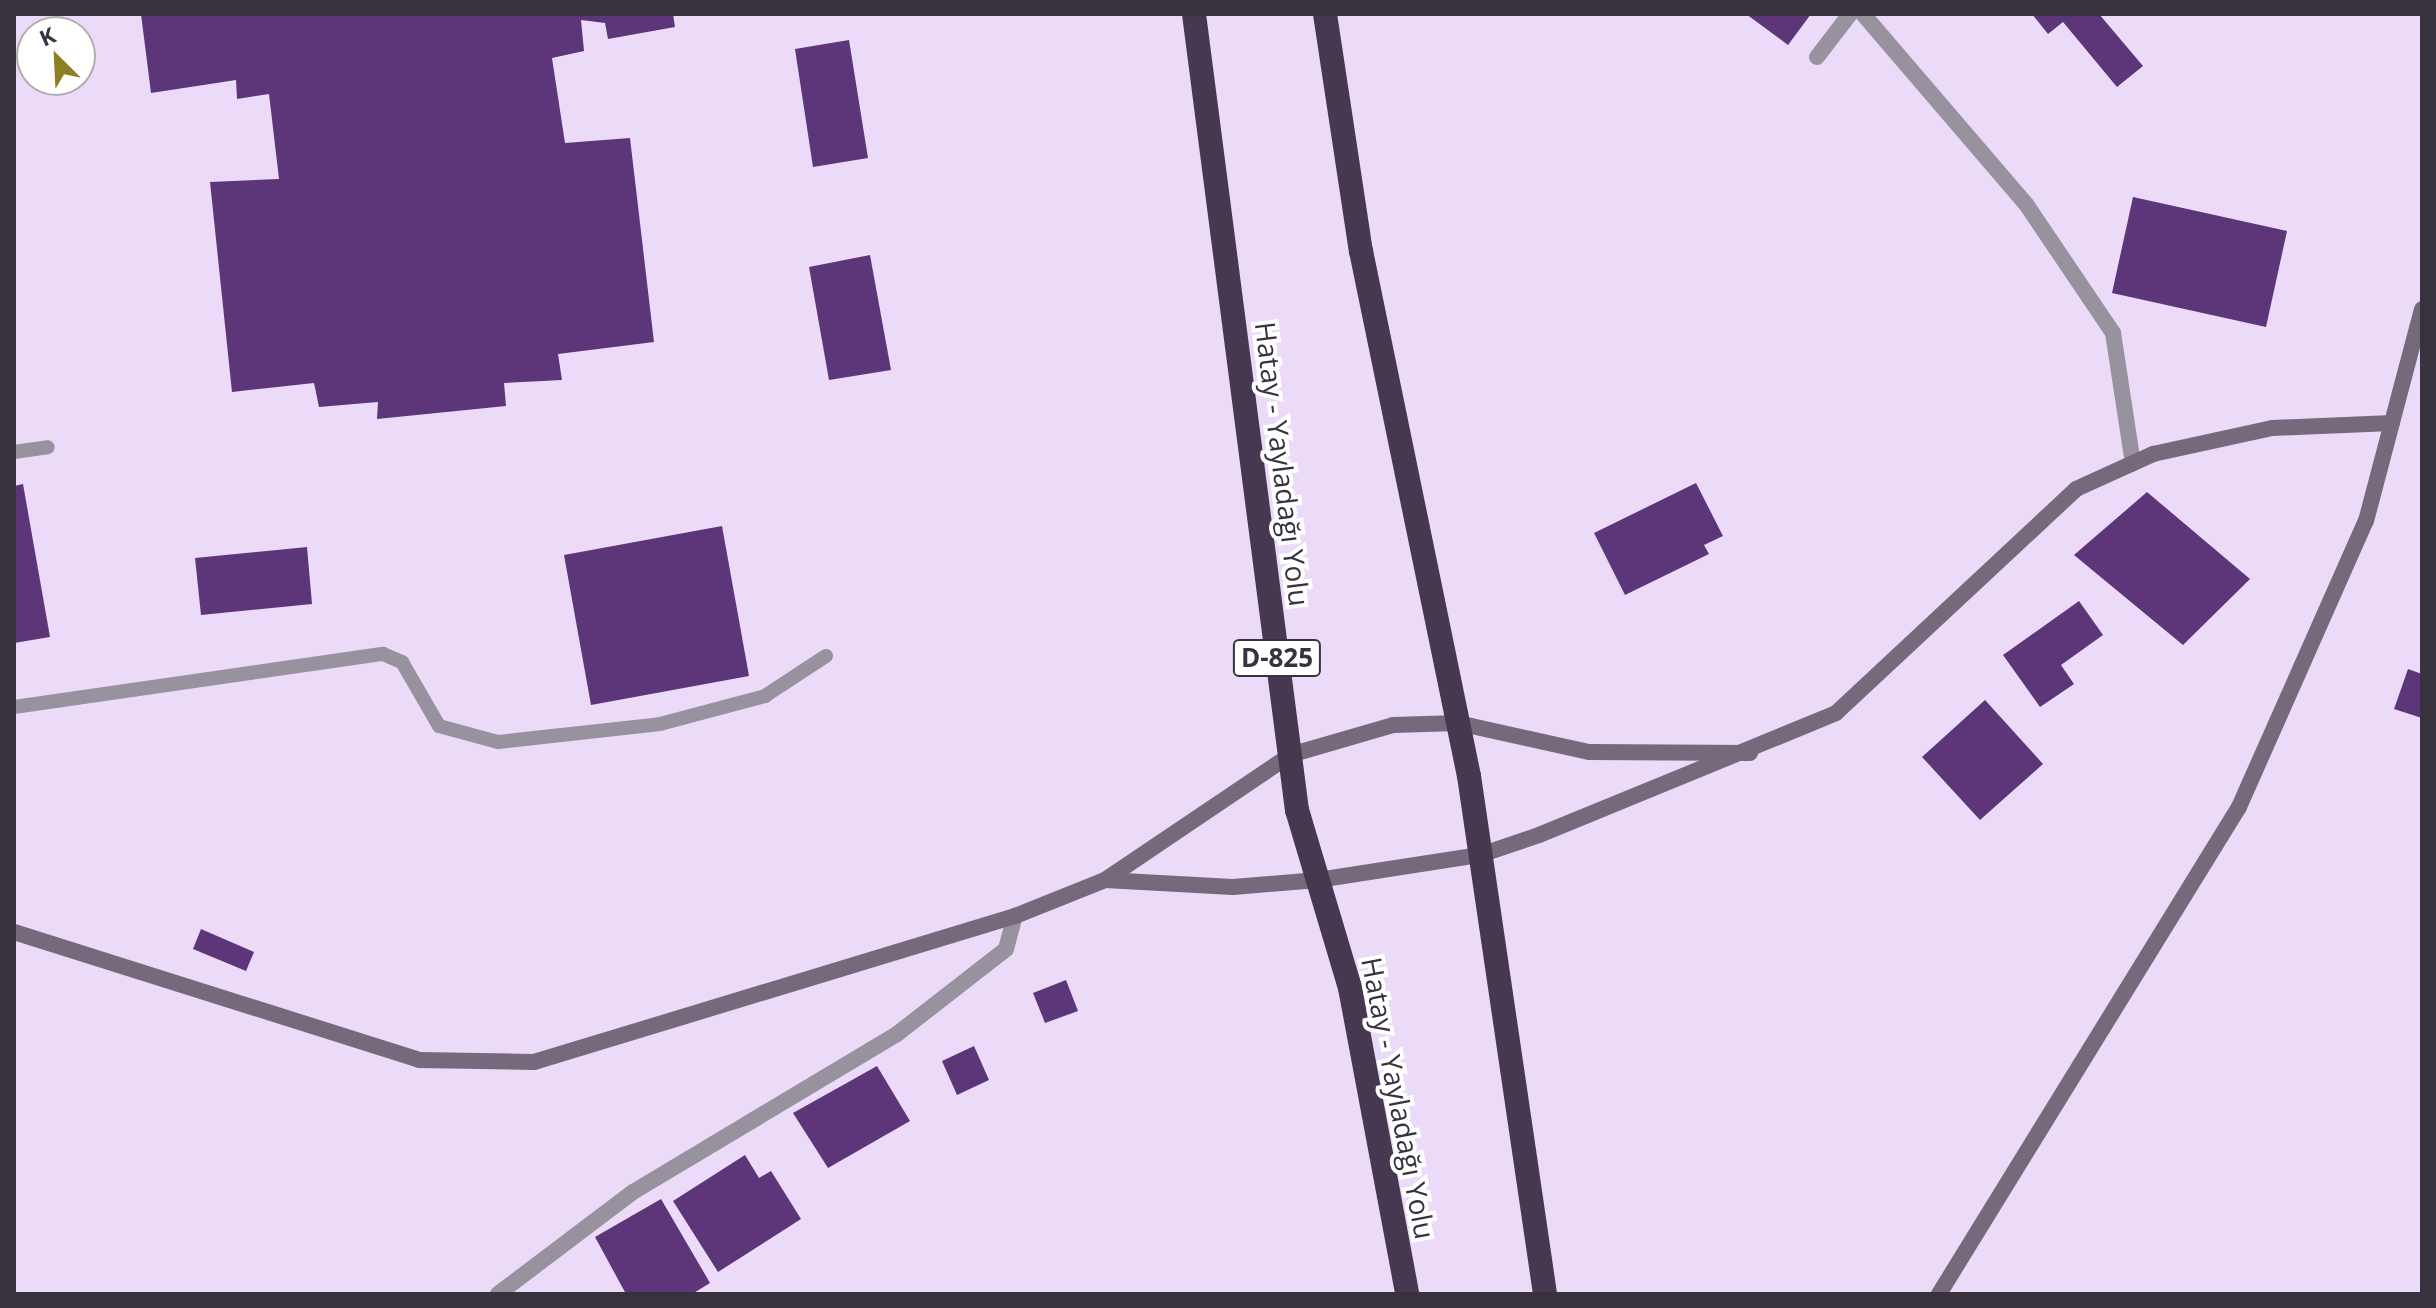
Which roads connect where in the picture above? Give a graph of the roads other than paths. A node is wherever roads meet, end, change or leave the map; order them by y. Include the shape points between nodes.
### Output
1 (1194, 14) edge
2 (1325, 14) edge
3 (1850, 14) edge
4 (1863, 14) edge
5 (1817, 57) dead end
6 (2422, 309) edge
7 (2392, 423) junction
8 (48, 447) dead end
9 (14, 452) edge
10 (2133, 463) junction
11 (826, 656) dead end
12 (14, 707) edge
13 (1458, 723) junction
14 (1750, 753) junction
15 (1290, 755) junction
16 (1480, 855) junction
17 (1105, 880) junction
18 (1318, 880) junction
19 (1015, 916) junction
20 (14, 932) edge
21 (498, 1294) edge
22 (1407, 1294) edge
23 (1545, 1294) edge
24 (1939, 1294) edge

1 - 15 highway, Hatay - Yayladağı Yolu / D-825
2 - 13 highway via 1361,251
3 - 5 street
4 - 10 street via 2026,204 2113,333
6 - 7 street
7 - 10 street via 2272,428
7 - 24 street via 2366,521 2239,807
8 - 9 lane
10 - 14 street via 2076,489 1836,713
11 - 12 lane via 765,696 660,724 498,742 439,726 402,662 383,654
13 - 14 street via 1589,752
13 - 15 street via 1393,725
13 - 16 highway
14 - 16 street
15 - 17 street
15 - 18 highway, Hatay - Yayladağı Yolu / D-825
16 - 18 street
16 - 23 highway
17 - 18 street via 1233,887
17 - 19 street
18 - 22 highway, Hatay - Yayladağı Yolu / D-825 via 1350,988
19 - 20 street via 534,1062 419,1060
19 - 21 street via 1006,949 897,1034 633,1192

